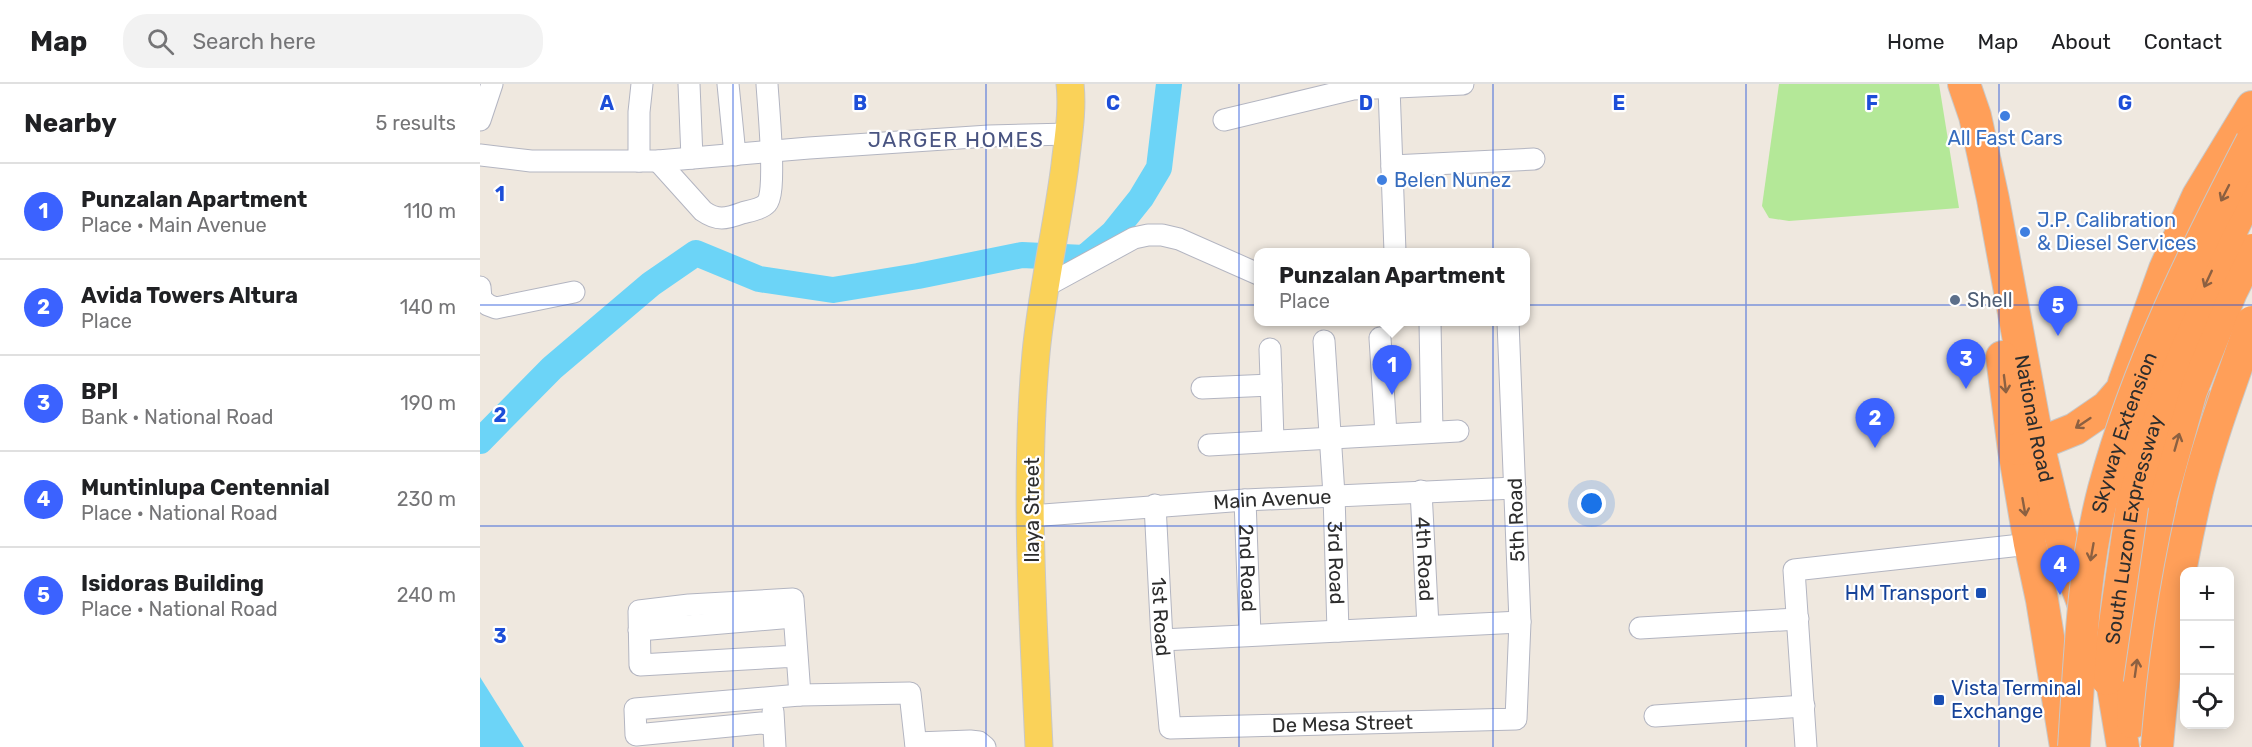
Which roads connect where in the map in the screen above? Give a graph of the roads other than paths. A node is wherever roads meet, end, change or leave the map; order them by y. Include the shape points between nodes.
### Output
1 (492, 84) edge
2 (642, 84) edge
3 (689, 84) edge
4 (728, 84) edge
5 (767, 84) edge
6 (1070, 84) edge
7 (1463, 84) edge
8 (1963, 84) edge
9 (1389, 87) junction
10 (2252, 107) edge
11 (480, 120) edge
12 (1224, 120) dead end
13 (1069, 134) junction
14 (2252, 141) edge
15 (772, 151) junction
16 (735, 154) junction
17 (480, 155) edge
18 (692, 158) junction
19 (1534, 159) dead end
20 (648, 161) junction
21 (1392, 166) junction
22 (2252, 188) edge
23 (1395, 248) edge
24 (2252, 250) edge
25 (1254, 272) edge
26 (1047, 280) junction
27 (480, 287) edge
28 (574, 292) dead end
29 (2252, 323) edge
30 (1430, 326) edge
31 (1508, 326) edge
32 (1380, 338) dead end
33 (1324, 341) dead end
34 (1270, 348) dead end
35 (1271, 385) junction
36 (1202, 388) dead end
37 (2120, 392) junction
38 (2215, 413) junction
39 (1458, 431) dead end
40 (1432, 432) junction
41 (1386, 434) junction
42 (1329, 437) junction
43 (1273, 440) junction
44 (1209, 445) dead end
45 (2026, 447) junction
46 (1515, 488) junction
47 (1421, 491) junction
48 (1334, 495) junction
49 (1245, 500) junction
50 (1155, 505) junction
51 (1030, 516) junction
52 (2030, 544) junction
53 (1798, 619) junction
54 (1520, 622) junction
55 (1428, 626) junction
56 (1640, 628) dead end
57 (1338, 631) junction
58 (1250, 635) junction
59 (1161, 640) junction
60 (2098, 644) junction
61 (2051, 651) junction
62 (796, 656) junction
63 (800, 696) junction
64 (772, 698) junction
65 (1804, 706) junction
66 (1655, 716) dead end
67 (1516, 719) joint
68 (773, 725) junction
69 (1170, 728) joint
70 (916, 745) edge
71 (775, 747) edge
72 (985, 747) edge
73 (1039, 747) edge
74 (1806, 747) edge
75 (2066, 747) edge
76 (2074, 747) edge
77 (2105, 747) edge
78 (2123, 747) edge
79 (2133, 747) edge
80 (2143, 747) edge
81 (2157, 747) edge

1 - 11 street
2 - 20 street via 639,112
3 - 18 street
4 - 16 street
5 - 15 street
6 - 13 main road, Ilaya Street
7 - 9 street
8 - 45 highway, National Road via 1975,116 1991,189
9 - 12 street via 1353,89
9 - 21 street
10 - 37 highway via 2198,196 2164,269
13 - 15 street
13 - 26 main road, Ilaya Street
14 -> 76 highway, Skyway Extension, bridge via 2186,271 2144,372 2104,489 2086,588
15 - 16 street
15 - 20 street via 769,202 725,219 703,211
16 - 18 street
17 - 20 street via 531,161
18 - 20 street
19 - 21 street
21 - 23 street
22 -> 77 highway, South Luzon Expressway, bridge via 2206,282 2168,374 2134,493 2107,679
79 -> 24 highway, South Luzon Expressway, bridge via 2134,685 2161,498 2191,391
25 - 26 street via 1179,239 1148,235
26 - 51 main road, Ilaya Street via 1035,368
27 - 28 street via 481,299 496,308
29 - 38 highway
29 - 81 highway, bridge via 2197,489 2182,562
30 - 40 street
31 - 46 street, 5th Road
32 - 41 street
33 - 42 street, 3rd Road
34 - 35 street
35 - 36 street
35 - 43 street
37 - 38 highway via 2132,384 2168,386
37 -> 45 highway via 2107,407 2075,429
38 - 80 highway via 2178,551
39 - 40 street
40 - 41 street
41 - 42 street
42 - 43 street
42 - 48 street, 3rd Road
43 - 44 street
45 -> 52 highway, National Road
45 - 60 highway, National Road
46 - 47 street, Main Avenue
46 - 54 street, 5th Road
47 - 48 street, Main Avenue
47 - 55 street, 4th Road
48 - 49 street, Main Avenue
48 - 57 street, 3rd Road
49 - 50 street, Main Avenue
49 - 58 street, 2nd Road
50 - 51 street, Main Avenue
50 - 59 street, 1st Road
51 - 73 main road, Ilaya Street
52 - 53 street via 1794,570
52 - 61 highway, National Road
53 - 56 street
53 - 65 street
54 - 55 street
54 - 67 street, 5th Road
55 - 57 street
57 - 58 street
58 - 59 street
59 - 69 street, 1st Road
60 - 61 highway via 2067,643
60 - 78 highway, National Road via 2112,681
61 - 75 highway, National Road
62 - 62 street via 793,599 639,610 640,665
62 - 63 street
63 - 64 street
63 - 70 street via 910,693
64 - 68 street
64 - 68 street via 635,709 635,727 636,735
65 - 66 street
65 - 74 street
67 - 69 street, De Mesa Street
68 - 71 street
70 - 72 street via 970,741

